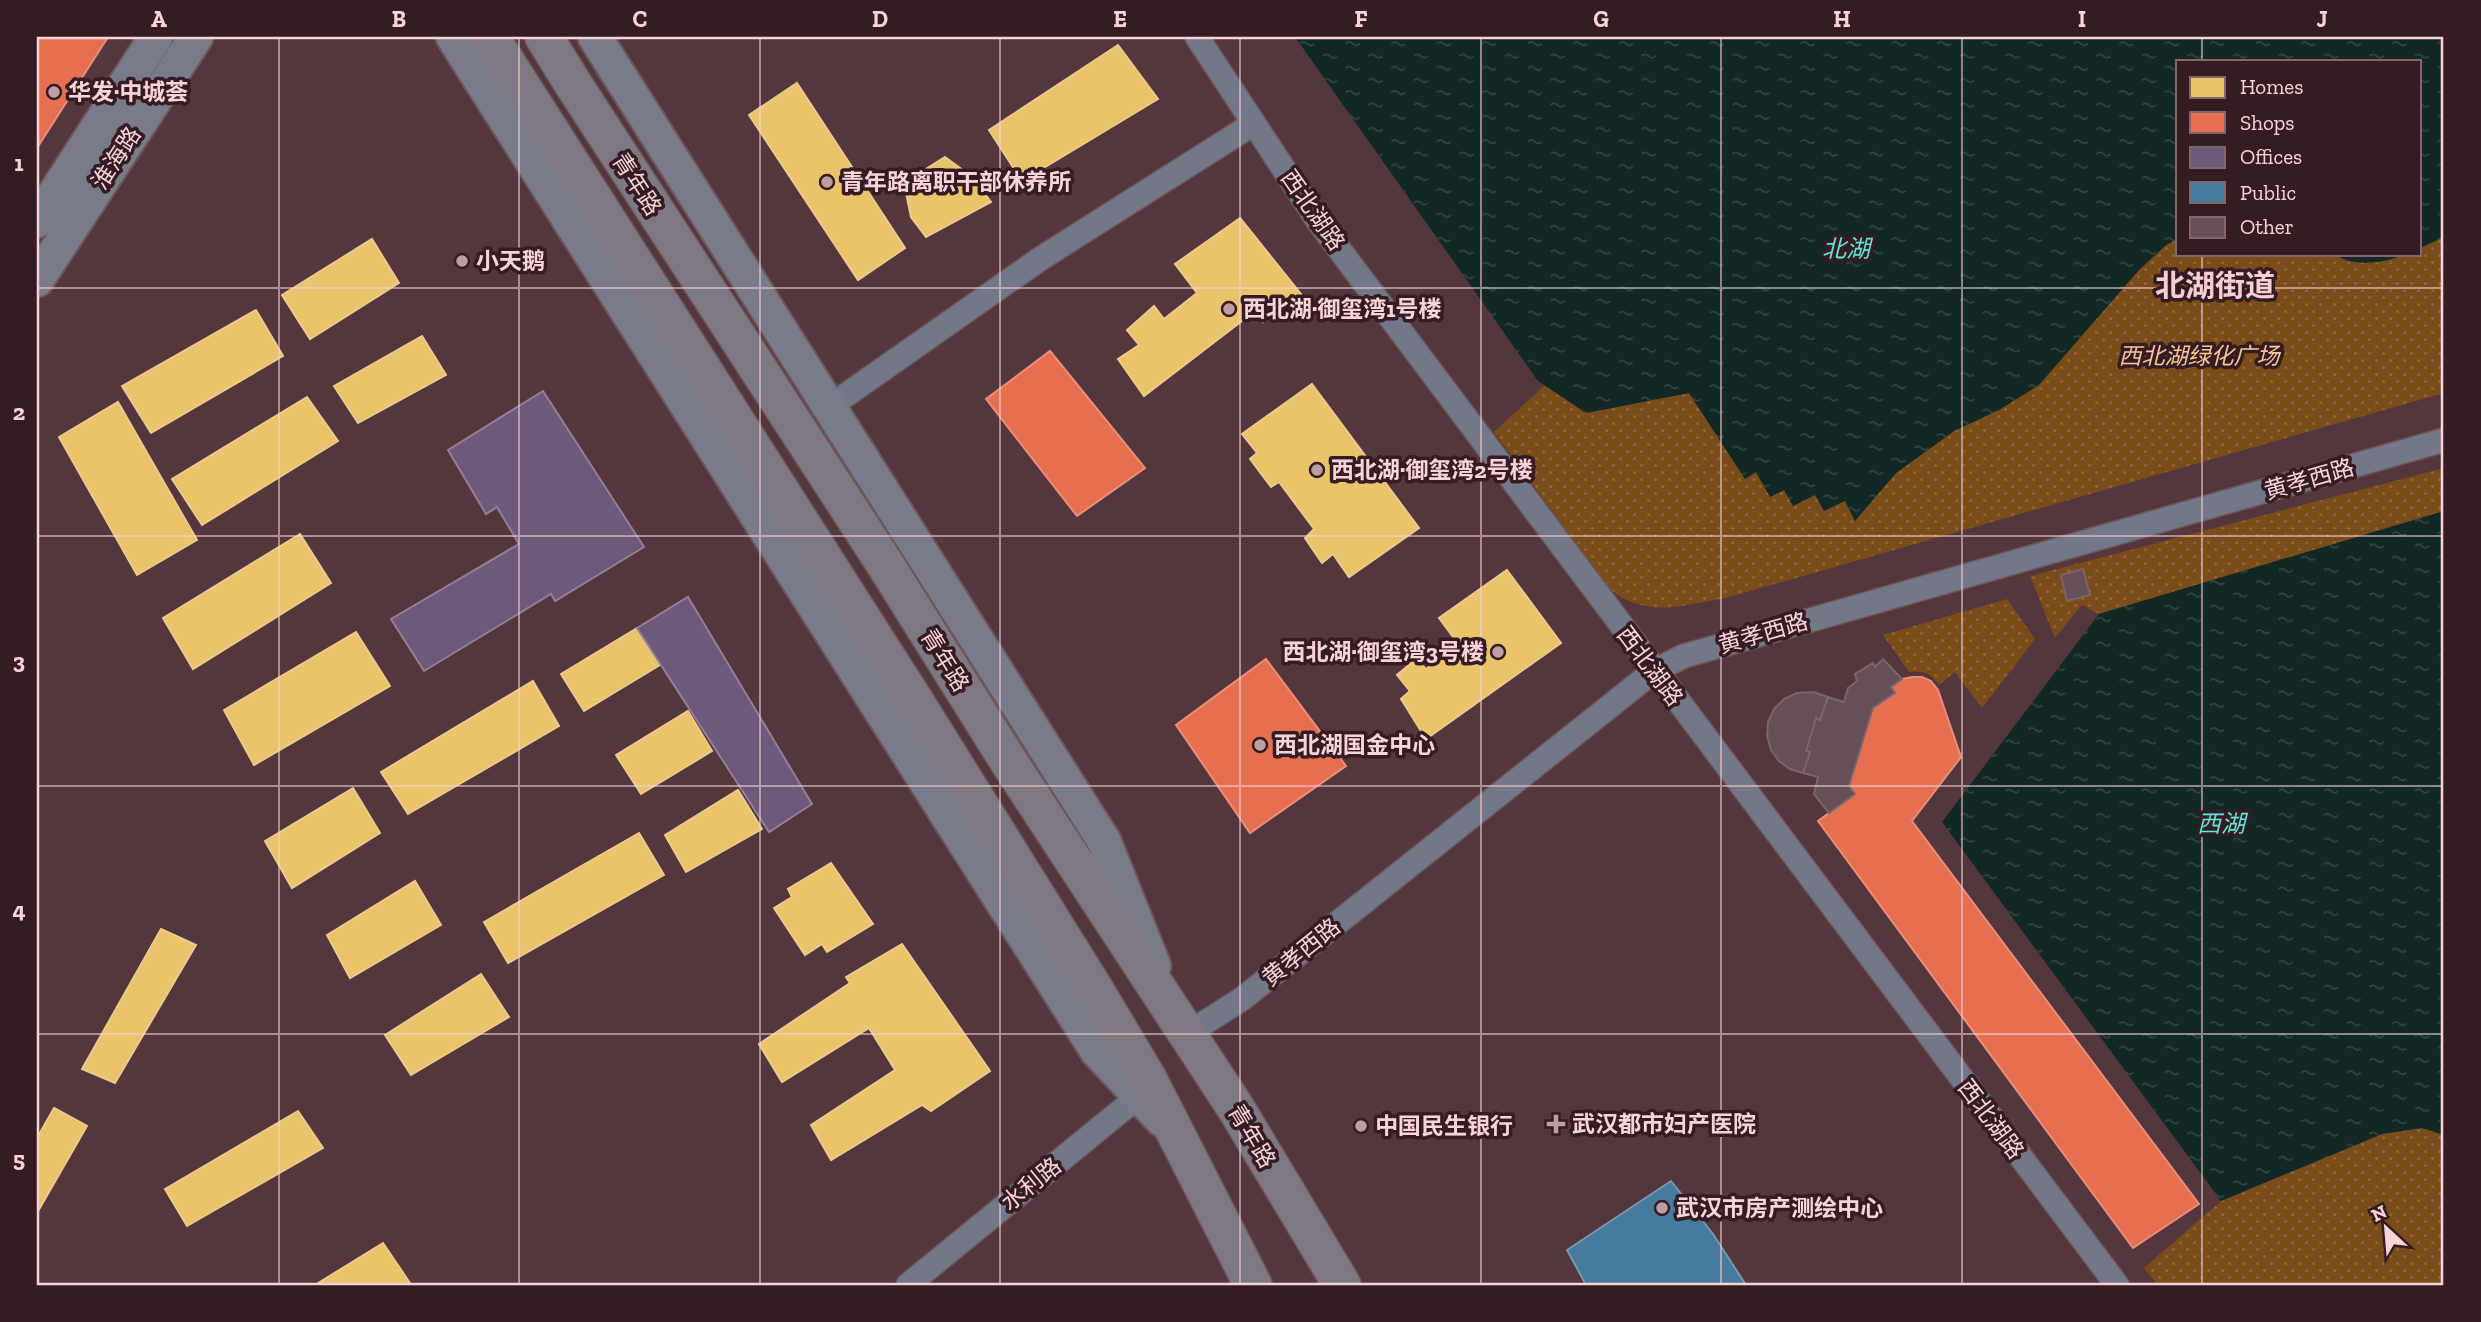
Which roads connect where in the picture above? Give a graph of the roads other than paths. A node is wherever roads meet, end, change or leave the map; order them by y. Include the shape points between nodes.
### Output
1 (156, 37) edge
2 (196, 37) edge
3 (453, 37) edge
4 (479, 37) edge
5 (544, 37) edge
6 (595, 37) edge
7 (1197, 37) edge
8 (500, 52) edge
9 (1253, 124) junction
10 (37, 221) edge
11 (37, 280) edge
12 (829, 407) junction
13 (2444, 440) edge
14 (1654, 671) junction
15 (1180, 1024) junction
16 (1144, 1087) junction
17 (1237, 1110) junction
18 (1185, 1149) junction
19 (908, 1285) edge
20 (1253, 1285) edge
21 (1271, 1285) edge
22 (1312, 1285) edge
23 (1342, 1285) edge
24 (2117, 1285) edge

1 - 10 main road, 淮海路
2 - 11 main road, 淮海路
3 - 16 main road via 1097,1051
4 - 8 main road, 青年路
5 - 15 main road, 青年路
6 - 12 main road
7 - 9 street, 西北湖路
8 - 16 main road, 青年路 via 922,711
9 - 12 street via 1040,259
9 - 14 street, 西北湖路 via 1318,221
12 - 15 main road via 1104,841
13 - 14 street, 黄孝西路 via 1684,656
14 - 15 street, 黄孝西路 via 1242,999
14 - 24 street, 西北湖路
15 - 17 main road, 青年路
16 - 18 main road, 青年路
16 - 19 street, 水利路
17 - 22 main road
17 - 23 main road, 青年路
18 - 20 main road, 青年路
18 - 21 main road

